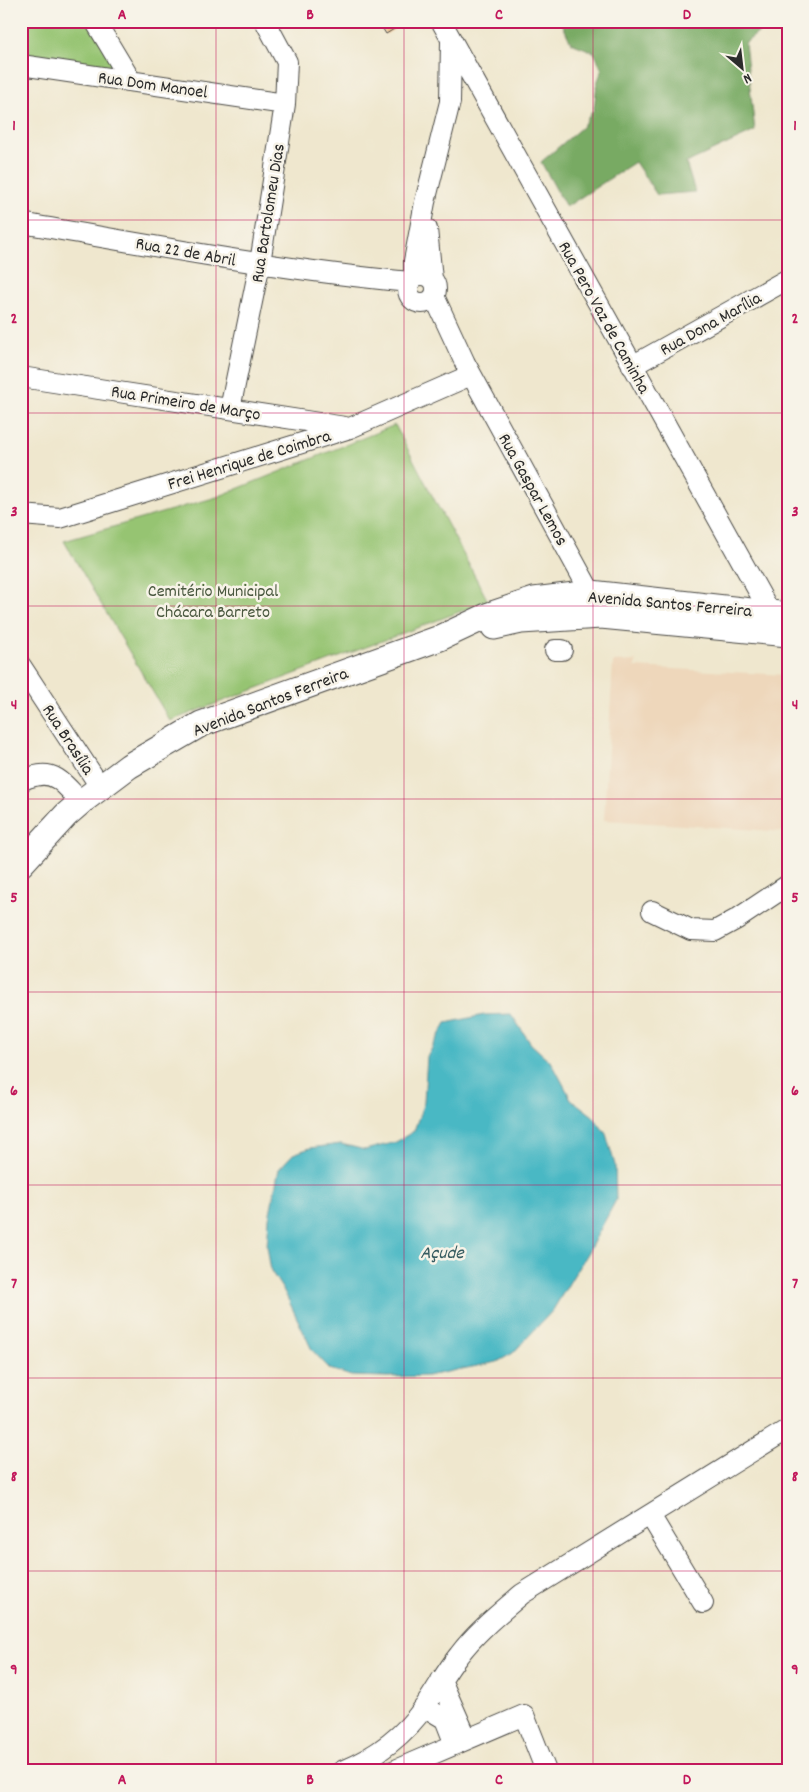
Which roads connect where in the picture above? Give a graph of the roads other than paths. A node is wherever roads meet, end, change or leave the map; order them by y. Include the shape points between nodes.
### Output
1 (96, 21) edge
2 (265, 21) edge
3 (441, 21) edge
4 (452, 40) junction
5 (21, 65) edge
6 (130, 81) junction
7 (285, 104) junction
8 (21, 223) edge
9 (260, 263) junction
10 (788, 279) edge
11 (421, 289) junction
12 (632, 366) junction
13 (468, 369) junction
14 (21, 377) edge
15 (230, 409) junction
16 (350, 428) junction
17 (21, 515) edge
18 (591, 593) junction
19 (779, 614) edge
20 (601, 616) junction
21 (788, 634) edge
22 (440, 638) junction
23 (21, 666) edge
24 (21, 782) edge
25 (101, 788) junction
26 (80, 802) junction
27 (21, 864) edge
28 (788, 885) edge
29 (652, 911) dead end
30 (788, 1429) edge
31 (650, 1515) junction
32 (703, 1603) dead end
33 (441, 1680) junction
34 (425, 1707) junction
35 (461, 1741) junction
36 (342, 1771) edge
37 (394, 1771) edge
38 (546, 1771) edge

1 - 6 street
2 - 7 street, Rua Bartolomeu Dias via 287,62
3 - 4 street, Rua Pero Vaz de Caminha
4 - 11 street via 450,102 414,261
4 - 12 street, Rua Pero Vaz de Caminha
5 - 6 street, Rua Dom Manoel
6 - 7 street, Rua Dom Manoel
7 - 9 street, Rua Bartolomeu Dias
8 - 9 street, Rua 22 de Abril
9 - 11 street, Rua 22 de Abril
9 - 15 street, Rua Bartolomeu Dias
10 - 12 street, Rua Dona Marília
11 - 13 street, Rua Gaspar Lemos
12 - 19 street, Rua Pero Vaz de Caminha
13 - 16 street, Frei Henrique de Coimbra
13 - 18 street, Rua Gaspar Lemos
14 - 15 street, Rua Primeiro de Março
15 - 16 street, Rua Primeiro de Março
16 - 17 street, Frei Henrique de Coimbra via 60,518
18 - 19 main road, Avenida Santos Ferreira
18 - 20 street, Rua Gaspar Lemos
18 - 22 main road, Avenida Santos Ferreira via 534,600 489,615
20 - 21 main road, Avenida Santos Ferreira
20 - 22 main road, Avenida Santos Ferreira via 521,621
22 - 25 main road, Avenida Santos Ferreira via 201,724 129,766
23 - 25 street, Rua Brasília
24 - 26 street via 44,773 57,777
25 - 26 main road, Avenida Santos Ferreira
26 - 27 main road, Avenida Santos Ferreira
28 - 29 street via 715,931 691,930
30 - 31 street
31 - 32 street
31 - 33 street via 522,1594 483,1628
33 - 34 street
33 - 35 street
34 - 35 street via 445,1719
34 - 36 street via 390,1744
35 - 37 street
35 - 38 street via 524,1715

